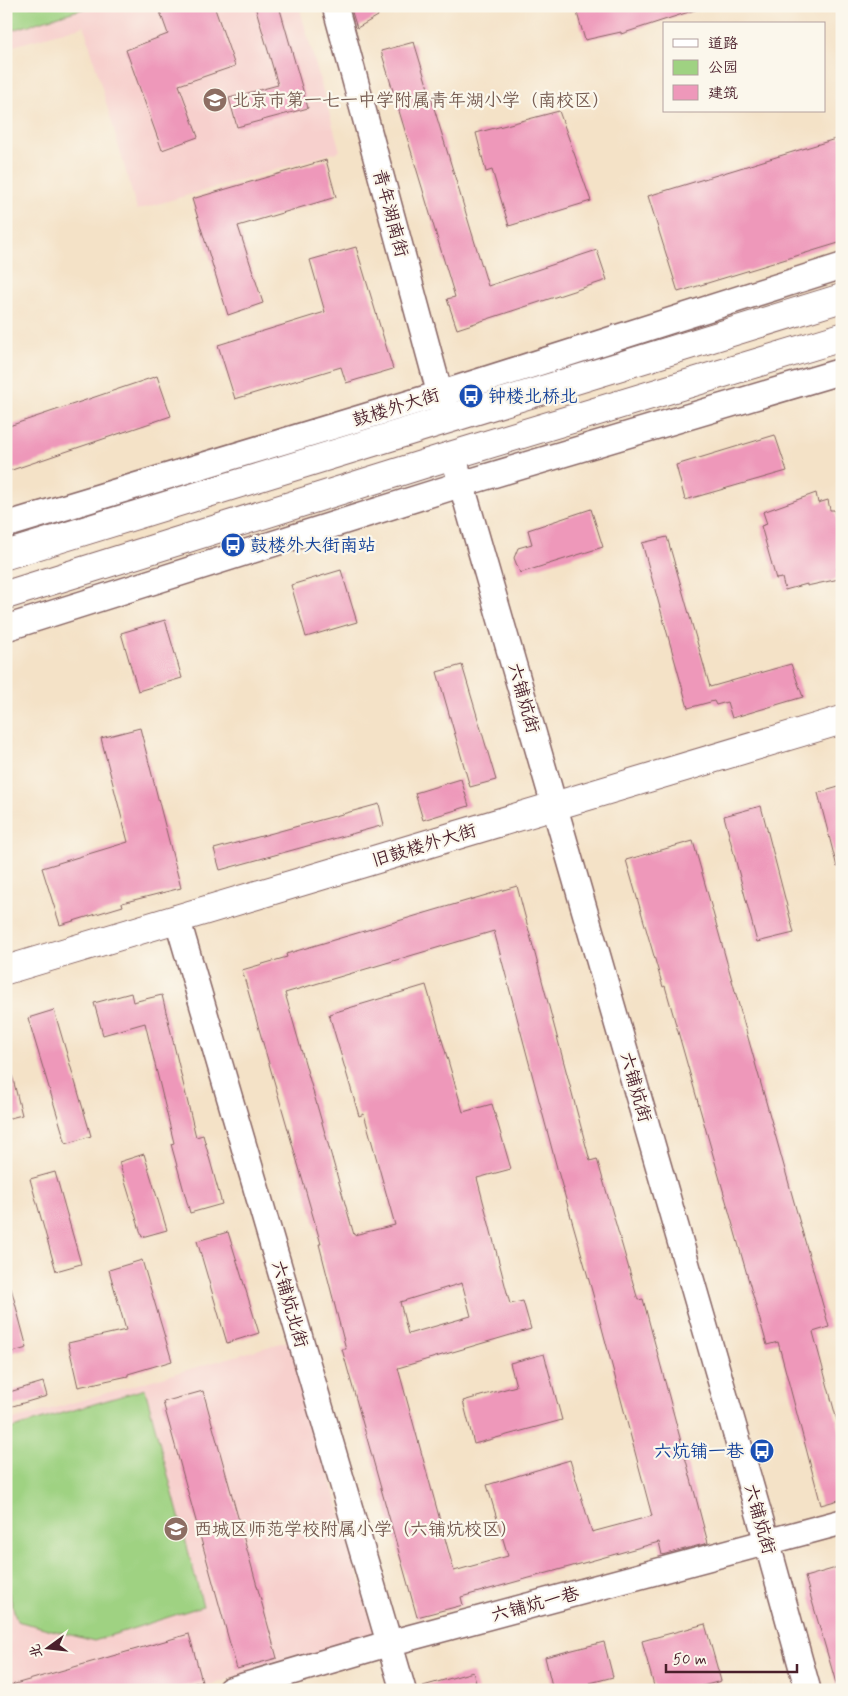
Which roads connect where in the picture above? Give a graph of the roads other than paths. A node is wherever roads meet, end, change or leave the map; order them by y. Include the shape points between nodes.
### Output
1 (335, 6) edge
2 (842, 266) edge
3 (842, 298) edge
4 (842, 337) edge
5 (842, 371) edge
6 (443, 406) junction
7 (454, 455) junction
8 (462, 484) junction
9 (6, 525) edge
10 (6, 555) edge
11 (6, 595) edge
12 (6, 628) edge
13 (842, 720) edge
14 (555, 806) junction
15 (177, 918) junction
16 (6, 970) edge
17 (842, 1522) edge
18 (767, 1542) junction
19 (390, 1643) junction
20 (230, 1690) edge
21 (402, 1690) edge
22 (808, 1690) edge

1 - 6 street, 青年湖南街
2 - 6 street, 鼓楼外大街
3 - 6 main road, 鼓楼外大街
4 - 7 main road
5 - 8 street
6 - 9 street, 鼓楼外大街
6 - 10 main road, 鼓楼外大街
7 - 8 street, 六铺炕街
7 - 11 main road
8 - 12 street
8 - 14 street, 六铺炕街
13 - 14 main road, 旧鼓楼外大街
14 - 15 main road, 旧鼓楼外大街
14 - 18 street, 六铺炕街
15 - 16 main road, 旧鼓楼外大街
15 - 19 street, 六铺炕北街
17 - 18 street, 六铺炕一巷
18 - 19 street, 六铺炕一巷
18 - 22 street, 六铺炕街
19 - 20 street, 六铺炕一巷
19 - 21 street, 六铺炕北街

